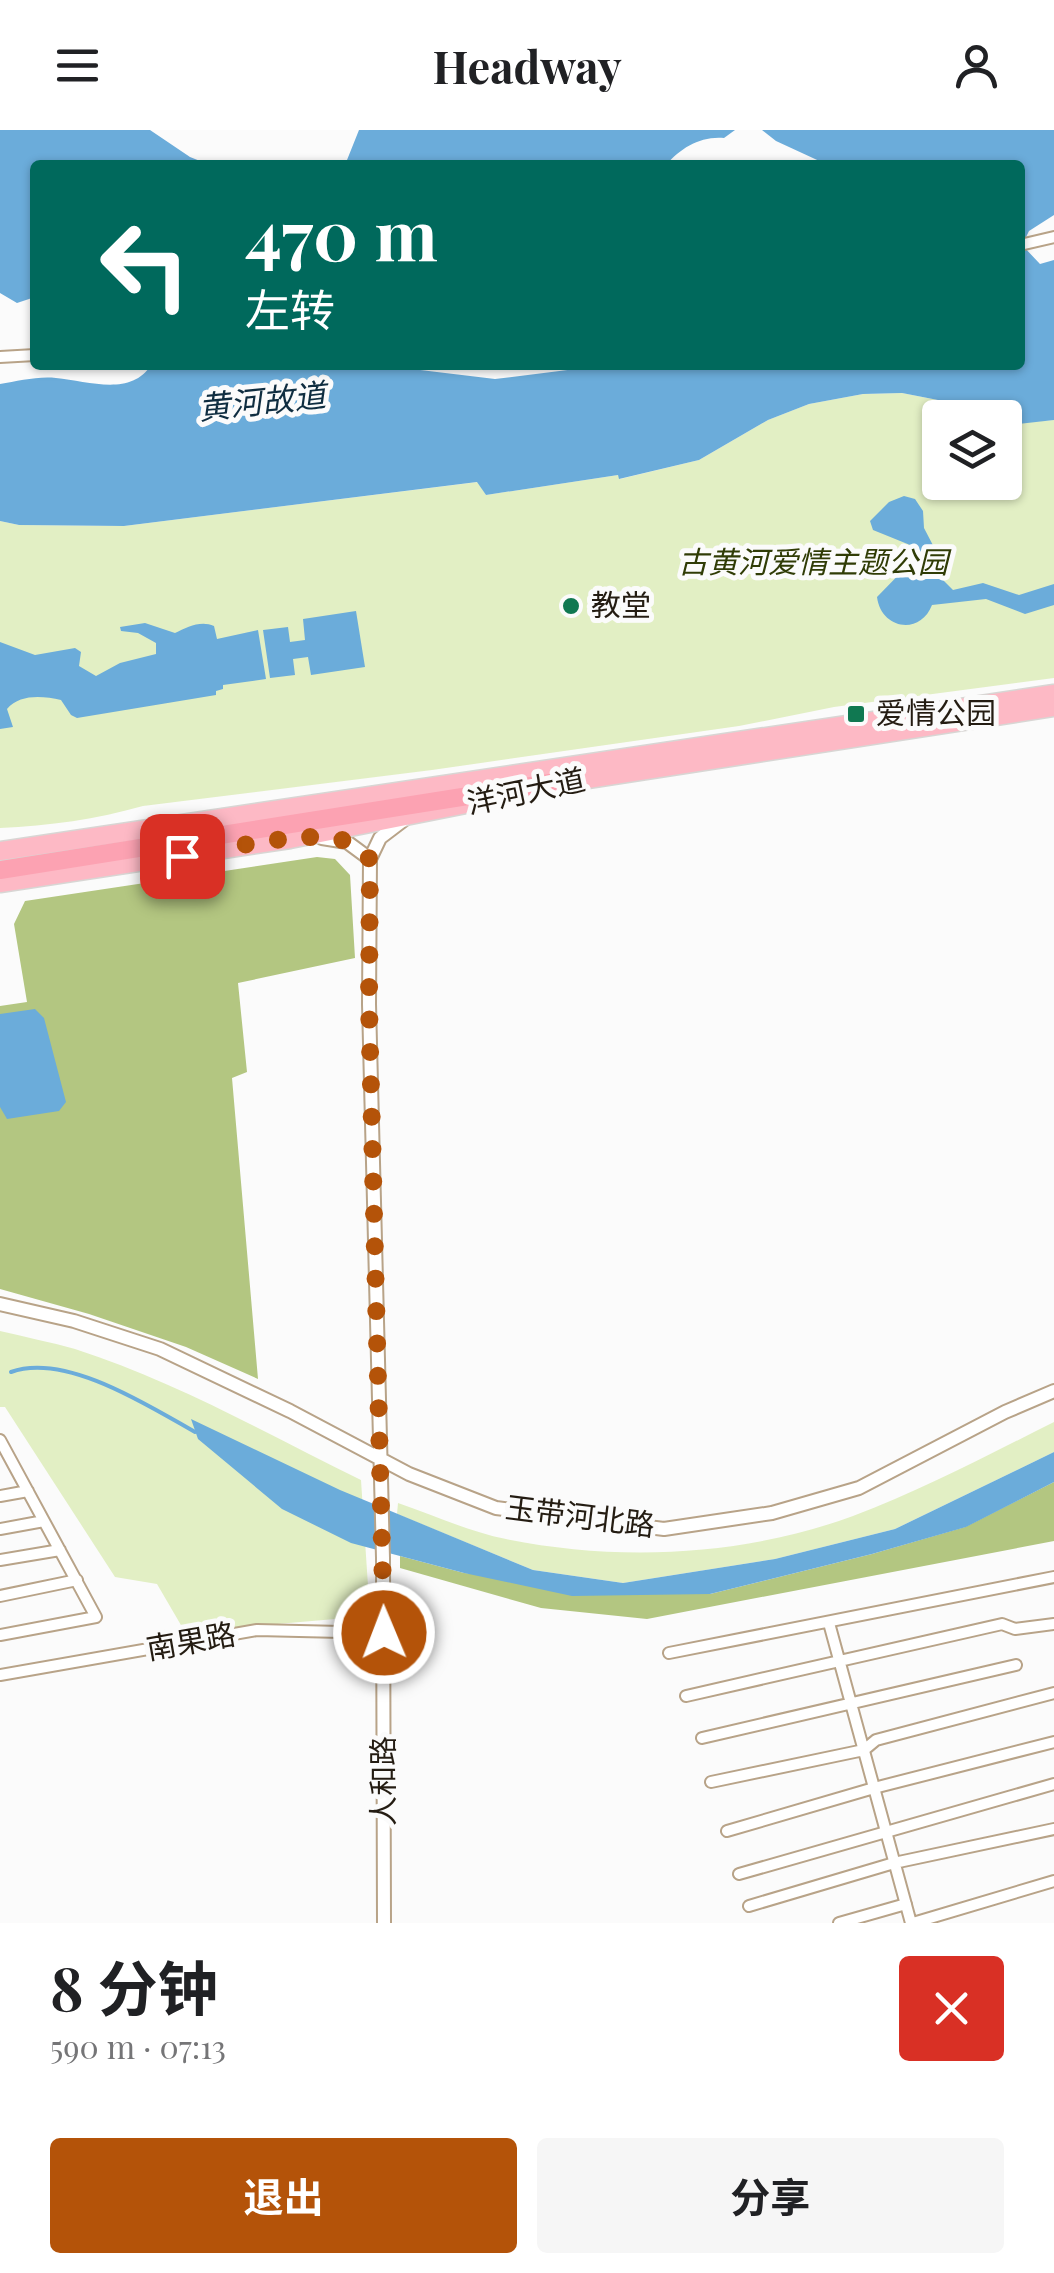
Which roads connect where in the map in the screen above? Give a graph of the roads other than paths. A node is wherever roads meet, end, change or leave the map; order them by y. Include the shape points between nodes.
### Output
1 (1054, 237) edge
2 (1026, 244) edge
3 (30, 355) edge
4 (0, 357) edge
5 (1054, 694) edge
6 (1054, 707) edge
7 (550, 784) joint
8 (410, 811) junction
9 (300, 838) junction
10 (0, 851) edge
11 (370, 859) junction
12 (0, 870) edge
13 (0, 884) edge
14 (0, 1304) edge
15 (1054, 1391) edge
16 (0, 1440) edge
17 (5, 1458) edge
18 (381, 1459) junction
19 (28, 1491) junction
20 (0, 1496) edge
21 (44, 1521) junction
22 (0, 1529) edge
23 (60, 1550) junction
24 (0, 1560) edge
25 (1054, 1577) edge
26 (76, 1580) junction
27 (0, 1596) edge
28 (829, 1623) junction
29 (1054, 1624) edge
30 (384, 1633) junction
31 (0, 1635) edge
32 (669, 1653) dead end
33 (839, 1660) junction
34 (1016, 1665) dead end
35 (0, 1675) edge
36 (1054, 1693) edge
37 (686, 1696) dead end
38 (851, 1704) junction
39 (702, 1738) dead end
40 (1054, 1742) edge
41 (864, 1750) junction
42 (710, 1782) dead end
43 (1054, 1784) edge
44 (874, 1788) junction
45 (1054, 1828) edge
46 (727, 1831) dead end
47 (886, 1831) junction
48 (894, 1863) junction
49 (739, 1874) dead end
50 (1054, 1881) edge
51 (906, 1904) junction
52 (749, 1906) dead end
53 (384, 1923) edge
54 (839, 1923) edge
55 (912, 1923) edge

1 - 2 street
3 - 4 street
5 - 10 main road, 洋河大道
6 - 7 main road, 洋河大道
7 - 8 highway
8 - 9 main road
8 - 11 street via 380,838
8 - 12 highway
9 - 11 street via 342,840
9 - 13 main road
11 - 18 street, 人和路
14 - 18 street, 玉带河北路 via 160,1349
15 - 18 street, 玉带河北路 via 859,1488 772,1512 664,1529 496,1508
16 - 17 street
17 - 19 street
18 - 30 street, 人和路
19 - 20 street
19 - 21 street
21 - 22 street
21 - 23 street
23 - 24 street
23 - 26 street
25 - 28 street
26 - 27 street
26 - 31 street via 96,1616
28 - 32 street
28 - 33 street
29 - 33 street via 1002,1624
30 - 35 street, 南果路 via 257,1630
30 - 53 street, 人和路
33 - 37 street
33 - 38 street
34 - 38 street
36 - 41 street via 876,1740
38 - 39 street
38 - 41 street
40 - 44 street
41 - 42 street
41 - 44 street
43 - 47 street
44 - 46 street
44 - 47 street
45 - 48 street
47 - 48 street
47 - 49 street
48 - 51 street
48 - 52 street
50 - 55 street
51 - 54 street
51 - 55 street

